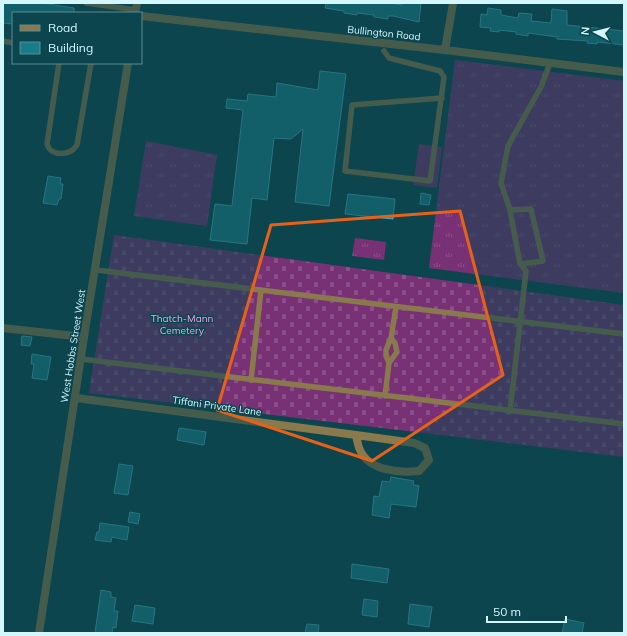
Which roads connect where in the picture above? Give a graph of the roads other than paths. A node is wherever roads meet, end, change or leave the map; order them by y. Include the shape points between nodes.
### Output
1 (86, 3) edge
2 (453, 3) edge
3 (117, 5) edge
4 (137, 10) edge
5 (445, 50) junction
6 (384, 52) dead end
7 (550, 63) junction
8 (59, 64) edge
9 (91, 64) edge
10 (128, 64) edge
11 (624, 72) edge
12 (442, 98) junction
13 (510, 210) junction
14 (520, 264) junction
15 (96, 270) junction
16 (261, 290) junction
17 (396, 307) junction
18 (521, 322) junction
19 (3, 328) edge
20 (624, 334) edge
21 (84, 337) junction
22 (391, 338) junction
23 (81, 359) junction
24 (389, 363) junction
25 (251, 380) junction
26 (385, 396) junction
27 (76, 398) junction
28 (510, 411) junction
29 (624, 424) edge
30 (356, 435) junction
31 (39, 633) edge

1 - 3 lane
2 - 5 street
3 - 4 lane
4 - 5 street, Bullington Road
5 - 7 street, Bullington Road
6 - 12 lane via 389,58 440,71 444,77
7 - 11 street, Bullington Road
7 - 13 lane via 541,87 508,146 501,183
8 - 9 lane via 47,144 48,149 63,154 74,150 77,145
10 - 15 street, West Hobbs Street West
12 - 12 lane via 430,181 345,171 352,105
13 - 14 lane
13 - 14 lane via 531,209 543,261
14 - 18 lane via 526,271
15 - 16 lane
15 - 21 street, West Hobbs Street West
16 - 17 lane
16 - 25 lane
17 - 18 lane
17 - 22 lane
18 - 20 lane
18 - 28 lane
19 - 21 street
21 - 23 street, West Hobbs Street West
22 - 24 lane via 386,350
22 - 24 lane via 397,352
23 - 25 lane
23 - 27 street, West Hobbs Street West
24 - 26 lane
25 - 26 lane
26 - 28 lane
27 - 30 street, Tiffani Private Lane
27 - 31 street, West Hobbs Street West
28 - 29 lane
30 - 30 street, Tiffani Private Lane via 360,451 369,461 380,467 405,472 419,471 428,460 425,448 414,443

